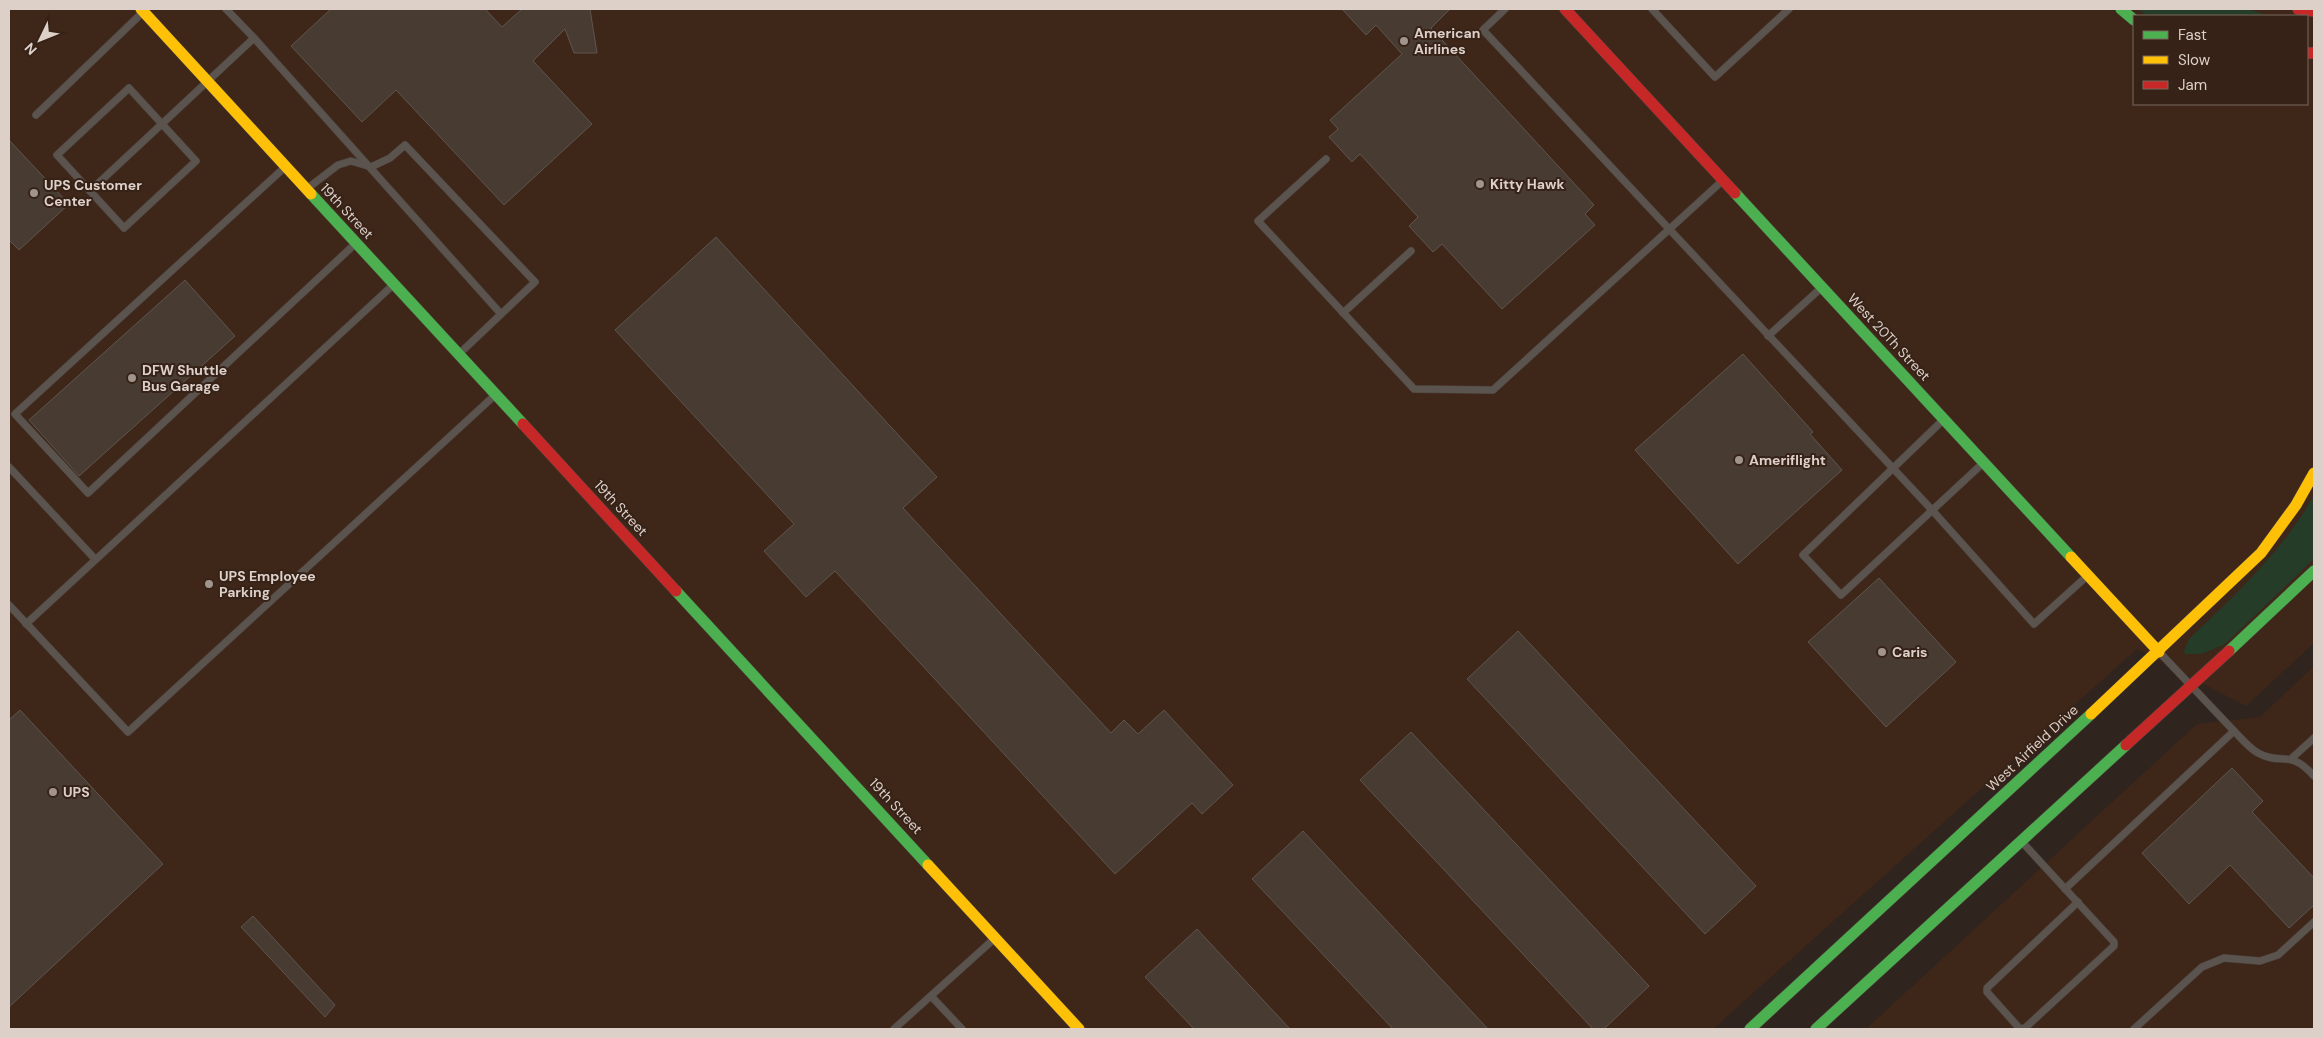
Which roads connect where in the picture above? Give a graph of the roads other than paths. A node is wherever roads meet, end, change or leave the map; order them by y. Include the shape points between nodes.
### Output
1 (226, 9) edge
2 (1505, 9) edge
3 (1565, 9) edge
4 (1652, 9) edge
5 (1789, 9) edge
6 (2121, 9) edge
7 (2298, 9) edge
8 (142, 10) edge
9 (2314, 10) edge
10 (2133, 19) edge
11 (254, 38) junction
12 (207, 81) junction
13 (36, 115) dead end
14 (162, 124) junction
15 (1326, 159) dead end
16 (286, 166) junction
17 (371, 167) junction
18 (1724, 180) junction
19 (307, 189) junction
20 (90, 191) junction
21 (1670, 230) junction
22 (356, 243) junction
23 (1411, 250) dead end
24 (394, 284) junction
25 (1822, 287) junction
26 (1343, 313) junction
27 (502, 314) junction
28 (1768, 336) junction
29 (459, 354) junction
30 (496, 394) junction
31 (1944, 419) junction
32 (1984, 462) junction
33 (9, 467) edge
34 (1892, 469) junction
35 (2314, 473) edge
36 (1932, 510) junction
37 (96, 559) junction
38 (2314, 571) edge
39 (2088, 575) junction
40 (9, 605) edge
41 (26, 624) junction
42 (2159, 652) junction
43 (2191, 685) junction
44 (2234, 732) junction
45 (2314, 738) edge
46 (2292, 758) junction
47 (2314, 776) edge
48 (2021, 841) junction
49 (2065, 889) junction
50 (2078, 902) junction
51 (2314, 922) edge
52 (996, 938) junction
53 (931, 996) junction
54 (894, 1029) edge
55 (962, 1029) edge
56 (1079, 1029) edge
57 (1750, 1029) edge
58 (1816, 1029) edge
59 (2134, 1029) edge

1 - 11 lane
2 - 21 lane via 1483,30
3 - 18 street, West 20Th Street
4 - 5 lane via 1715,76
6 - 10 street
7 - 9 street
8 - 12 street, 19th Street
8 - 13 lane
11 - 12 lane
11 - 17 lane
12 - 14 lane
12 - 16 street, 19th Street
14 - 20 lane
14 - 20 lane via 129,88 57,155
14 - 20 lane via 196,161 124,228
15 - 26 lane via 1258,221
16 - 19 street, 19th Street
16 - 22 lane via 15,414 88,493
17 - 19 lane via 351,161 338,165
17 - 27 lane
17 - 27 lane via 390,158 405,145 535,282
18 - 21 lane
18 - 25 street, West 20Th Street
19 - 22 street, 19th Street
21 - 26 lane via 1493,390 1414,389
21 - 28 lane
22 - 24 street, 19th Street
23 - 26 lane
24 - 29 street, 19th Street
24 - 37 lane
25 - 28 lane
25 - 31 street, West 20Th Street
27 - 29 lane
28 - 34 lane
29 - 30 street, 19th Street
30 - 41 lane via 128,732
30 - 52 street, 19th Street
31 - 32 street, West 20Th Street
31 - 34 lane
32 - 36 lane
32 - 39 street, West 20Th Street
33 - 37 lane
34 - 36 lane
34 - 36 lane via 1803,554 1841,595
35 - 42 street, West Airfield Drive via 2296,505 2261,553
36 - 39 lane via 2034,624
37 - 41 lane
38 - 43 street
39 - 42 street, West 20Th Street
40 - 41 lane
42 - 43 lane, West 20Th Street
42 - 57 street, West Airfield Drive
43 - 44 lane, West 20Th Street
43 - 48 street
44 - 46 lane, West 20Th Street via 2257,753
44 - 49 lane
45 - 46 lane
46 - 47 lane via 2304,764
48 - 49 lane
48 - 58 street
49 - 50 lane
50 - 50 lane via 2114,942 2114,946 2025,1028 2020,1029 1987,992 1987,988
51 - 59 lane via 2278,955 2260,961 2224,958 2202,967
52 - 53 lane
52 - 56 street, 19th Street
53 - 54 lane
53 - 55 lane

